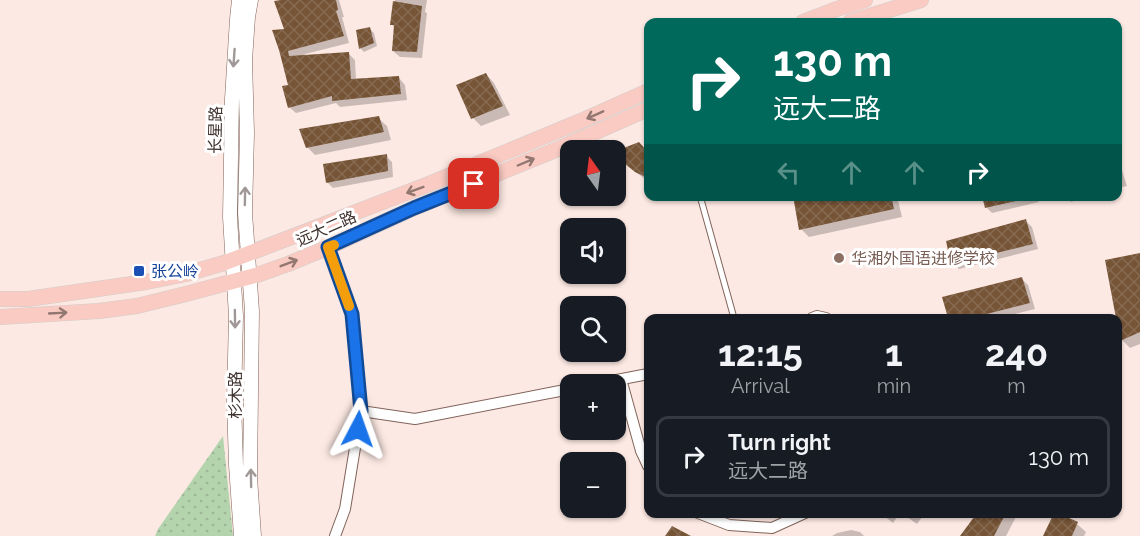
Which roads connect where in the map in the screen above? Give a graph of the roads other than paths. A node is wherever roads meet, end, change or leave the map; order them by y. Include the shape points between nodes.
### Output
1 (239, 0) edge
2 (250, 0) edge
3 (865, 0) edge
4 (921, 0) edge
5 (813, 18) edge
6 (863, 18) edge
7 (644, 93) edge
8 (644, 111) edge
9 (701, 201) edge
10 (328, 247) junction
11 (249, 254) junction
12 (232, 260) junction
13 (250, 277) junction
14 (234, 282) junction
15 (0, 299) edge
16 (733, 314) edge
17 (0, 316) edge
18 (644, 375) edge
19 (626, 378) edge
20 (560, 391) edge
21 (626, 397) edge
22 (361, 411) junction
23 (644, 457) edge
24 (711, 518) edge
25 (795, 518) edge
26 (254, 535) edge
27 (334, 536) edge

1 -> 12 main road, 长星路 via 232,99
11 -> 2 main road, 长星路 via 245,213 245,60
3 - 5 main road
4 - 6 main road
7 -> 11 main road, 远大二路 via 429,184
10 -> 8 main road, 远大二路
9 - 16 lane
13 -> 10 main road, 远大二路
10 - 22 street via 352,314
11 - 12 main road, 远大二路
11 - 13 main road, 杉木路
12 - 14 main road, 杉木路
12 - 15 main road, 远大二路 via 146,282 28,299
13 - 14 main road, 远大二路
26 -> 13 main road, 杉木路 via 250,477
17 -> 14 main road, 远大二路 via 138,306
14 -> 26 main road, 杉木路 via 235,422
18 - 19 street
20 - 22 street via 415,419
21 - 23 street
22 - 27 street via 345,509
24 - 25 street via 729,525 772,528

